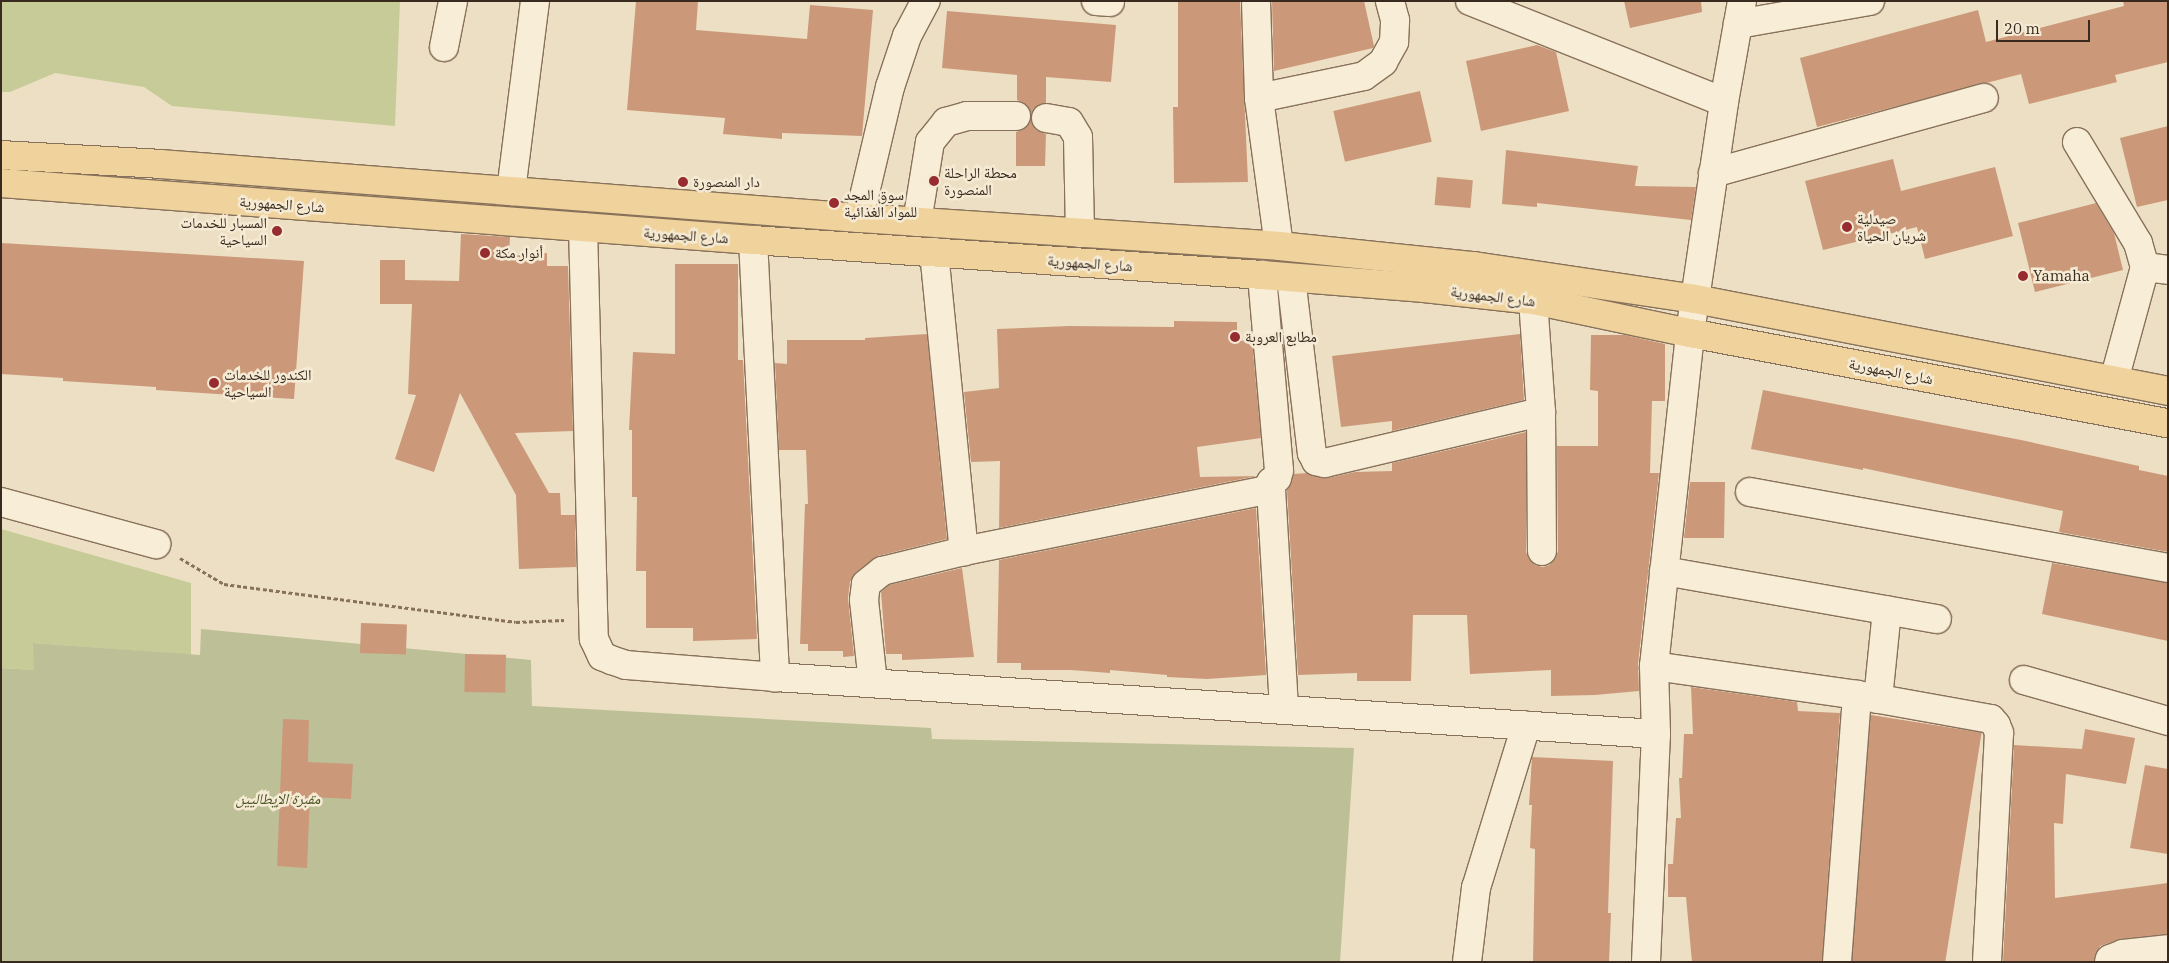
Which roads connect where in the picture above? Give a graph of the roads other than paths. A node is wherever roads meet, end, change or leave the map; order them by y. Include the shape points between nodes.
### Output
1 (453, 1) edge
2 (535, 1) edge
3 (926, 1) edge
4 (1256, 1) edge
5 (1390, 1) edge
6 (1470, 1) edge
7 (1870, 1) edge
8 (1740, 13) edge
9 (444, 47) dead end
10 (1260, 98) junction
11 (1984, 98) dead end
12 (1724, 102) junction
13 (1016, 116) dead end
14 (1046, 118) dead end
15 (2077, 142) dead end
16 (1, 155) edge
17 (1713, 173) junction
18 (1, 183) edge
19 (511, 191) junction
20 (859, 218) junction
21 (918, 222) junction
22 (583, 228) junction
23 (1080, 233) junction
24 (753, 240) junction
25 (1279, 246) junction
26 (934, 252) junction
27 (2156, 268) edge
28 (1262, 275) junction
29 (1291, 278) junction
30 (1695, 299) junction
31 (1533, 300) junction
32 (1690, 333) junction
33 (2114, 380) junction
34 (2168, 391) edge
35 (1541, 412) junction
36 (2168, 423) edge
37 (1271, 489) junction
38 (1750, 492) dead end
39 (1, 502) edge
40 (156, 544) road end
41 (964, 551) junction
42 (1542, 551) dead end
43 (2168, 568) edge
44 (1664, 571) junction
45 (1887, 610) junction
46 (1937, 619) dead end
47 (1654, 666) junction
48 (774, 677) junction
49 (2024, 680) dead end
50 (873, 683) junction
51 (1868, 697) junction
52 (1284, 710) junction
53 (2168, 721) edge
54 (1526, 725) junction
55 (1656, 734) junction
56 (2168, 949) edge
57 (1467, 962) edge
58 (1646, 962) edge
59 (1837, 962) edge
60 (1987, 962) edge
61 (2109, 962) edge

1 - 9 street
2 - 19 street
3 - 20 street via 906,36 890,87
4 - 10 street
5 - 10 street via 1395,20 1394,42 1383,62 1364,76
6 - 12 street
7 - 8 street
8 - 12 street
10 - 25 street
11 - 17 street
12 - 17 street
13 - 21 street via 968,116 946,122 930,142
14 - 23 street via 1069,122 1078,136
15 - 27 street
16 - 19 main road, شارع الجمهورية
17 - 30 street
18 - 22 main road, شارع الجمهورية
19 - 20 main road, شارع الجمهورية
20 - 21 main road, شارع الجمهورية
21 - 23 main road, شارع الجمهورية
22 - 24 main road, شارع الجمهورية
22 - 48 street via 594,640 597,649 602,656 626,665
23 - 25 main road, شارع الجمهورية
24 - 26 main road, شارع الجمهورية
24 - 48 street
25 - 30 main road, شارع الجمهورية via 1474,266
26 - 28 main road, شارع الجمهورية
26 - 41 street
27 - 33 street
28 - 29 main road, شارع الجمهورية
28 - 37 street via 1279,470 1277,478 1271,482
29 - 31 main road, شارع الجمهورية
29 - 35 street via 1312,453 1316,461 1325,463
30 - 32 street
30 - 33 main road, شارع الجمهورية
31 - 32 main road, شارع الجمهورية
31 - 35 street
32 - 36 main road, شارع الجمهورية
32 - 44 street
33 - 34 main road, شارع الجمهورية
35 - 42 street
37 - 41 street
37 - 52 street
38 - 43 street
39 - 40 street
41 - 50 street via 882,571 866,584 864,600
44 - 45 street
44 - 47 street
45 - 46 street
45 - 51 street
47 - 51 street
47 - 55 street
48 - 50 street
49 - 53 street
50 - 52 street
51 - 59 street
51 - 60 street via 1979,715 1991,719 1996,725 1999,733
52 - 54 street
54 - 55 street
54 - 57 street via 1476,888
55 - 58 street
56 - 61 street via 2123,954

